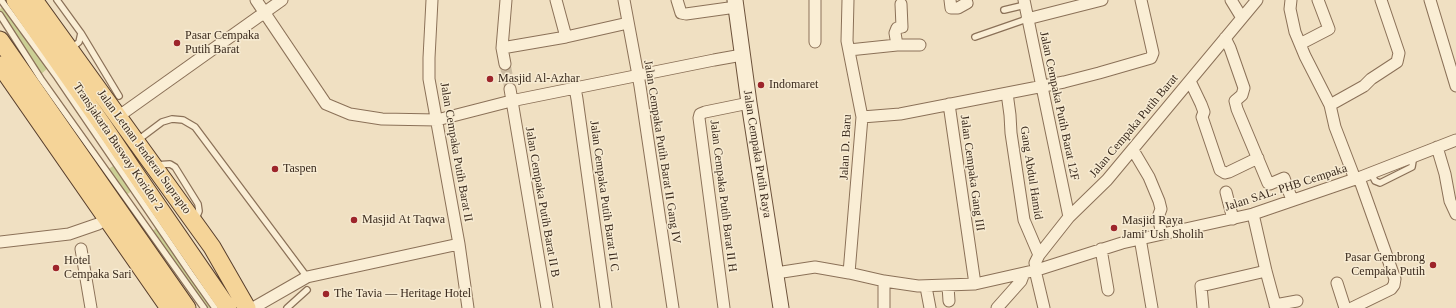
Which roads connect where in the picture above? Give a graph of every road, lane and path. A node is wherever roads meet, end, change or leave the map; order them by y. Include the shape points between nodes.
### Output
1 (1, 0) edge
2 (15, 0) edge
3 (34, 0) edge
4 (57, 0) edge
5 (256, 0) edge
6 (282, 0) edge
7 (432, 0) edge
8 (506, 0) edge
9 (556, 0) edge
10 (624, 0) edge
11 (677, 0) edge
12 (815, 0) edge
13 (848, 0) edge
14 (950, 0) edge
15 (966, 0) edge
16 (1102, 0) edge
17 (1141, 0) edge
18 (1231, 0) edge
19 (1256, 0) edge
20 (1290, 0) edge
21 (1318, 0) edge
22 (1380, 0) edge
23 (1430, 0) edge
24 (1024, 2) edge
25 (735, 4) edge
26 (901, 4) dead end
27 (1004, 10) dead end
28 (265, 12) junction
29 (0, 15) edge
30 (1242, 18) junction
31 (1027, 19) junction
32 (628, 23) junction
33 (81, 33) junction
34 (566, 37) junction
35 (975, 37) dead end
36 (1225, 38) junction
37 (0, 40) edge
38 (815, 42) dead end
39 (920, 44) dead end
40 (1300, 44) junction
41 (897, 45) junction
42 (502, 48) junction
43 (70, 50) junction
44 (849, 50) junction
45 (742, 55) junction
46 (506, 64) tunnel mouth
47 (0, 66) edge
48 (1454, 72) edge
49 (638, 76) junction
50 (5, 80) edge
51 (1190, 81) junction
52 (1041, 86) junction
53 (1456, 86) edge
54 (575, 88) junction
55 (510, 89) tunnel mouth
56 (1007, 93) junction
57 (119, 96) dead end
58 (512, 101) junction
59 (749, 103) junction
60 (949, 104) junction
61 (1330, 105) junction
62 (119, 116) junction
63 (862, 116) junction
64 (437, 120) junction
65 (1456, 140) edge
66 (136, 141) junction
67 (1436, 147) junction
68 (1133, 150) junction
69 (59, 151) junction
70 (77, 151) junction
71 (1258, 158) junction
72 (1357, 178) junction
73 (1226, 192) dead end
74 (1292, 200) junction
75 (1254, 214) junction
76 (1456, 214) edge
77 (1069, 217) junction
78 (107, 219) junction
79 (1233, 219) junction
80 (1162, 234) junction
81 (1140, 238) junction
82 (0, 242) edge
83 (459, 244) junction
84 (81, 249) dead end
85 (1101, 249) junction
86 (1039, 255) junction
87 (1036, 270) junction
88 (1266, 271) junction
89 (849, 272) junction
90 (1024, 273) junction
91 (776, 274) junction
92 (307, 277) junction
93 (884, 281) junction
94 (1337, 283) dead end
95 (975, 284) junction
96 (948, 286) junction
97 (926, 287) junction
98 (307, 290) dead end
99 (1108, 290) dead end
100 (949, 300) dead end
101 (1297, 301) dead end
102 (1276, 307) edge
103 (91, 308) edge
104 (169, 308) edge
105 (187, 308) edge
106 (204, 308) edge
107 (215, 308) edge
108 (228, 308) edge
109 (247, 308) edge
110 (253, 308) edge
111 (287, 308) edge
112 (468, 308) edge
113 (546, 308) edge
114 (606, 308) edge
115 (673, 308) edge
116 (724, 308) edge
117 (781, 308) edge
118 (884, 308) edge
119 (930, 308) edge
120 (997, 308) edge
121 (1044, 308) edge
122 (1152, 308) edge
123 (1203, 308) edge
124 (1345, 308) edge
125 (1352, 308) edge

1 - 107 lane, Transjakarta Busway Koridor 2
2 - 108 main road, Jalan Letnan Jenderal Suprapto
3 - 43 main road, Jalan Letnan Jenderal Suprapto
4 - 33 lane
5 - 28 street
6 - 28 street
7 - 64 street, Jalan Cempaka Putih Barat II via 429,58
8 - 42 street
9 - 34 street
10 - 32 street, Jalan Cempaka Putih Barat II Gang IV
11 - 25 street via 681,13 686,14
12 - 38 street
13 - 44 street, Jalan D. Baru
14 - 15 street via 951,8 958,8 967,3
16 - 31 street
17 - 52 street via 1153,53 1151,58 1099,74
18 - 30 street
19 - 30 street, Jalan Cempaka Putih Barat
20 - 40 street via 1293,24
21 - 40 street via 1329,30
22 - 61 street via 1399,53 1397,62 1371,78 1364,86
23 - 48 street
24 - 27 lane
24 - 31 street, Jalan Cempaka Putih Barat 12F
25 - 45 street, Jalan Cempaka Putih Raya
26 - 41 street via 902,27 897,28 895,33
28 - 62 street
28 - 64 street via 326,104 350,114 382,119
29 - 106 lane, Transjakarta Busway Koridor 2 via 41,79
30 - 36 street, Jalan Cempaka Putih Barat
31 - 35 lane
31 - 52 street, Jalan Cempaka Putih Barat 12F
32 - 34 street
32 - 49 street, Jalan Cempaka Putih Barat II Gang IV
33 - 43 lane via 79,42
33 - 57 lane
34 - 42 street
36 - 51 street, Jalan Cempaka Putih Barat
36 - 71 street via 1244,88 1236,105
37 - 70 main road
39 - 41 street
40 - 61 street
41 - 44 street
42 - 46 street
43 - 62 main road, Jalan Letnan Jenderal Suprapto
44 - 63 street, Jalan D. Baru
45 - 49 street
45 - 59 street, Jalan Cempaka Putih Raya
47 - 50 main road
48 - 53 street
49 - 54 street
49 - 115 street, Jalan Cempaka Putih Barat II Gang IV
50 - 69 main road
51 - 68 street, Jalan Cempaka Putih Barat
51 - 71 street via 1204,112 1202,117 1220,170 1229,172
52 - 56 street
52 - 77 street, Jalan Cempaka Putih Barat 12F
54 - 58 street
54 - 114 street, Jalan Cempaka Putih Barat II C
55 - 58 street, Jalan Cempaka Putih Barat II B
56 - 60 street
56 - 86 street, Gang Abdul Hamid via 1024,220
58 - 64 street
58 - 113 street, Jalan Cempaka Putih Barat II B
59 - 91 street, Jalan Cempaka Putih Raya
59 - 116 street, Jalan Cempaka Putih Barat II H via 705,112 698,118
60 - 63 street, Jalan Cempaka Gang III via 900,114
60 - 95 street, Jalan Cempaka Gang III
61 - 72 street via 1335,127
62 - 66 main road, Jalan Letnan Jenderal Suprapto
63 - 89 street, Jalan D. Baru
64 - 83 street, Jalan Cempaka Putih Barat II
65 - 67 street, Jalan SAL. PHB Cempaka
66 - 92 lane via 162,122 172,119 183,120 195,127
66 - 109 main road, Jalan Letnan Jenderal Suprapto via 212,247
67 - 72 street, Jalan SAL. PHB Cempaka
67 - 76 street via 1450,201
68 - 77 street, Jalan Cempaka Putih Barat
68 - 80 street via 1159,201 1161,209 1158,217
69 - 70 main road
69 - 78 main road
70 - 105 main road
71 - 74 street via 1269,183 1284,178
72 - 74 street, Jalan SAL. PHB Cempaka
72 - 125 street, Jalan SAL. PHB Cempaka via 1395,279 1391,289
73 - 79 street
74 - 75 street, Jalan SAL. PHB Cempaka
75 - 79 street, Jalan SAL. PHB Cempaka
75 - 88 street
77 - 86 street, Jalan Cempaka Putih Barat
78 - 82 street via 70,234
78 - 104 main road
79 - 80 street, Jalan SAL. PHB Cempaka
80 - 81 street, Jalan SAL. PHB Cempaka
81 - 85 street, Jalan SAL. PHB Cempaka
81 - 122 street
83 - 92 street
83 - 112 street, Jalan Cempaka Putih Barat II
84 - 103 street
85 - 87 street, Jalan SAL. PHB Cempaka
85 - 99 street
86 - 87 street via 1035,263
87 - 90 street, Jalan SAL. PHB Cempaka
87 - 121 street
88 - 102 street
88 - 123 street via 1200,286
89 - 91 street, Jalan SAL. PHB Cempaka via 815,267
89 - 93 street, Jalan SAL. PHB Cempaka
90 - 95 street, Jalan SAL. PHB Cempaka
90 - 120 street via 1022,281
91 - 117 street, Jalan Cempaka Putih Raya
92 - 110 street
93 - 97 street, Jalan SAL. PHB Cempaka
93 - 118 street
94 - 124 street
95 - 96 street, Jalan SAL. PHB Cempaka
96 - 97 street, Jalan SAL. PHB Cempaka
96 - 100 street
97 - 119 street
98 - 111 lane
101 - 102 street

